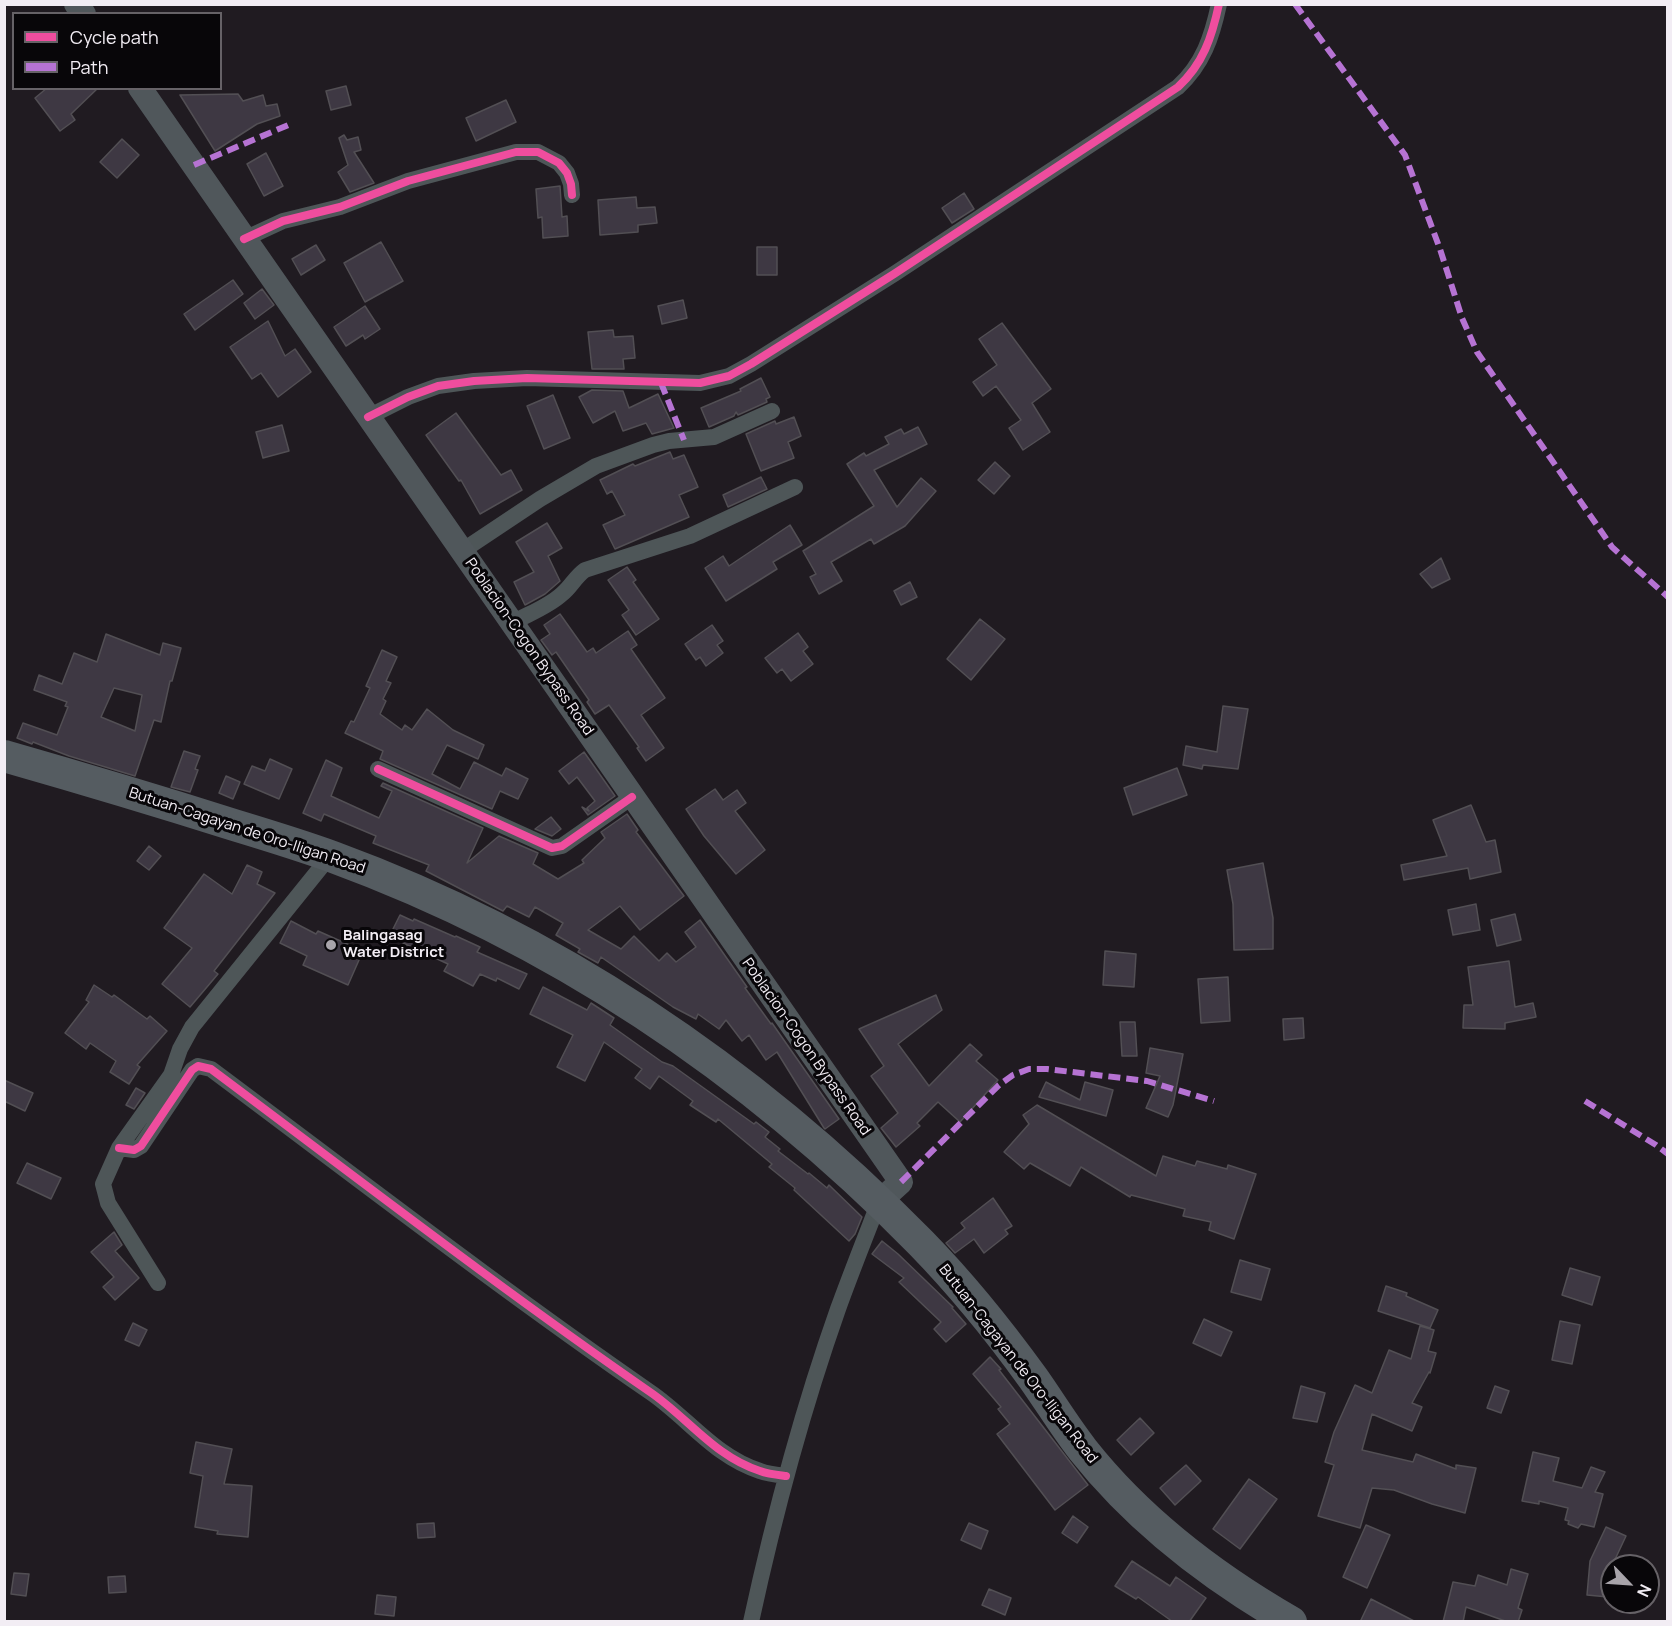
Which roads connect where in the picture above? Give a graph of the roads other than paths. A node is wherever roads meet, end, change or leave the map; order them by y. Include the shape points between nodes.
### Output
1 (1219, 4) edge
2 (141, 90) edge
3 (572, 195) dead end
4 (244, 239) junction
5 (772, 411) dead end
6 (369, 417) junction
7 (795, 487) dead end
8 (462, 551) junction
9 (512, 623) junction
10 (4, 756) edge
11 (378, 770) dead end
12 (632, 798) junction
13 (330, 856) junction
14 (119, 1148) junction
15 (879, 1202) junction
16 (158, 1283) dead end
17 (786, 1476) junction
18 (751, 1622) edge
19 (1292, 1622) edge

1 - 6 street via 1204,54 1178,87 894,274 729,376 700,383 527,378 474,381 438,386
2 - 4 main road, Poblacion-Cogon Bypass Road
3 - 4 street via 569,178 559,163 538,152 516,152 408,181 340,207 283,221
4 - 6 main road, Poblacion-Cogon Bypass Road
5 - 8 street via 714,437 652,445 596,466
6 - 8 main road, Poblacion-Cogon Bypass Road
7 - 9 street via 690,536 585,570 557,599
8 - 9 main road, Poblacion-Cogon Bypass Road
9 - 12 main road, Poblacion-Cogon Bypass Road
10 - 13 highway, Butuan-Cagayan de Oro-Iligan Road
11 - 12 street via 552,848 562,846
12 - 15 main road, Poblacion-Cogon Bypass Road via 900,1182
13 - 14 street via 192,1027 171,1075
13 - 15 highway, Butuan-Cagayan de Oro-Iligan Road via 460,910 555,958 619,997 757,1094
14 - 16 street via 103,1184 108,1203
14 - 17 street via 134,1150 141,1146 192,1070 198,1066 211,1069 652,1393 717,1448 747,1467
15 - 17 street via 838,1308
15 - 19 highway, Butuan-Cagayan de Oro-Iligan Road via 948,1271 1084,1450 1133,1505 1195,1559
17 - 18 street

